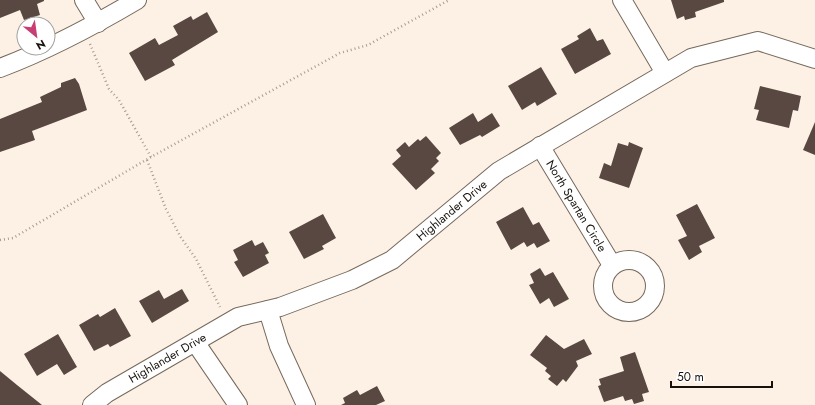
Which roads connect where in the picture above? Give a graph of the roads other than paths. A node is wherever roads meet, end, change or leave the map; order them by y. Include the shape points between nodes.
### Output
1 (84, 0) edge
2 (137, 0) edge
3 (622, 0) edge
4 (90, 27) junction
5 (815, 59) edge
6 (0, 68) edge
7 (665, 73) junction
8 (540, 146) junction
9 (612, 265) dead end
10 (268, 310) junction
11 (195, 342) junction
12 (92, 405) edge
13 (238, 405) edge
14 (306, 405) edge

1 - 4 street
2 - 4 street
3 - 7 street
4 - 6 street via 34,55
5 - 7 street, Highlander Drive via 758,41 691,58
7 - 8 street, Highlander Drive
8 - 9 street, North Spartan Circle
8 - 10 street, Highlander Drive via 499,171 392,260 352,280
10 - 11 street, Highlander Drive via 238,317
10 - 14 street via 279,346
11 - 12 street, Highlander Drive via 107,393
11 - 13 street

